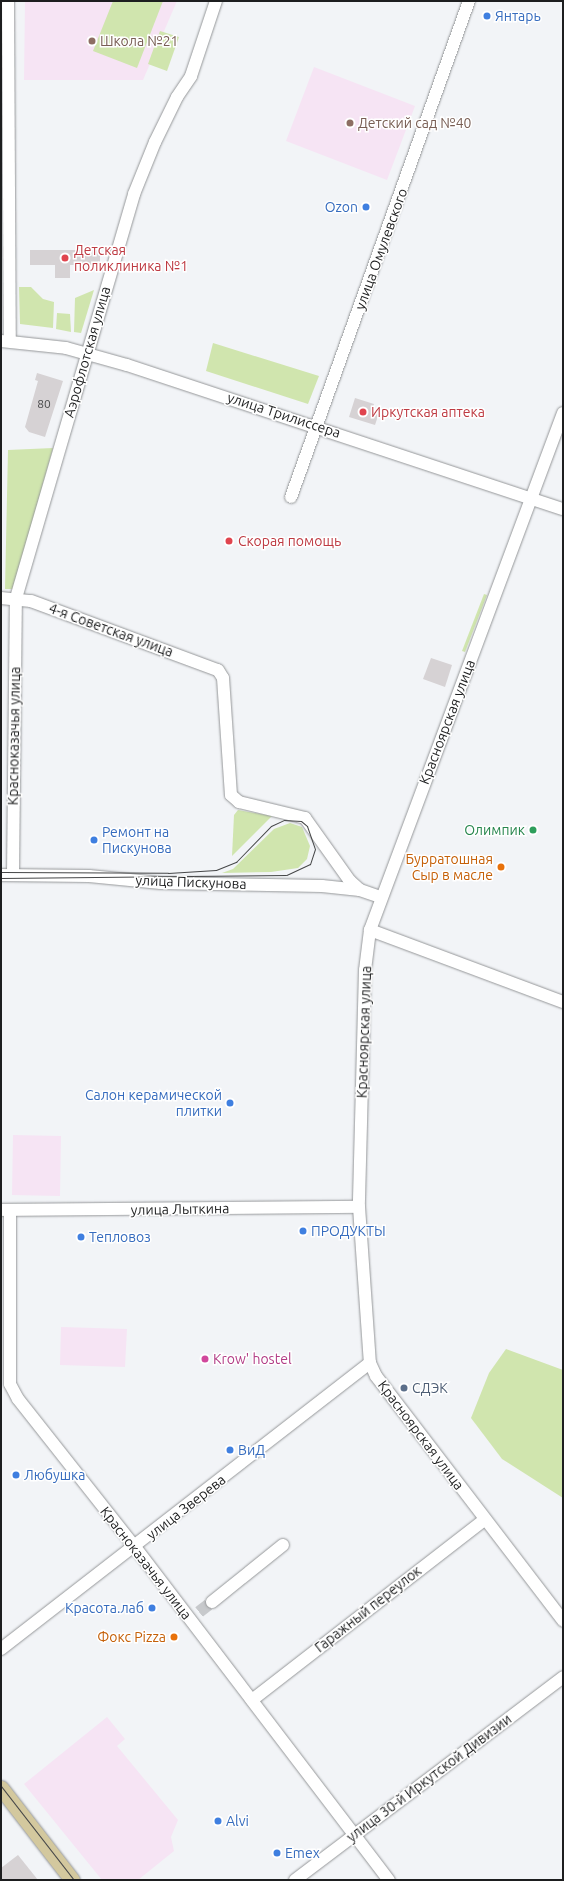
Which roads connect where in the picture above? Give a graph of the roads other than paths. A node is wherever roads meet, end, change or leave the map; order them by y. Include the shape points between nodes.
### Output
1 (8, 1) edge
2 (216, 1) edge
3 (469, 1) edge
4 (4, 90) edge
5 (6, 341) edge
6 (87, 354) junction
7 (563, 413) edge
8 (318, 426) junction
9 (291, 497) dead end
10 (532, 498) junction
11 (563, 509) edge
12 (1, 598) edge
13 (16, 598) junction
14 (7, 875) edge
15 (360, 890) junction
16 (380, 897) junction
17 (370, 930) junction
18 (563, 1002) edge
19 (359, 1207) junction
20 (5, 1210) edge
21 (370, 1363) junction
22 (485, 1519) junction
23 (283, 1545) dead end
24 (135, 1547) junction
25 (212, 1602) tunnel mouth
26 (563, 1621) edge
27 (1, 1650) edge
28 (563, 1677) edge
29 (252, 1700) junction
30 (1, 1788) edge
31 (354, 1834) junction
32 (72, 1880) edge
33 (295, 1880) edge
34 (389, 1880) edge

1 - 4 street
2 - 6 street, Аэрофлотская улица via 191,76 177,97 145,165
3 - 8 street, улица Омулевского
4 - 5 street via 12,284
5 - 6 street, улица Трилиссера
6 - 8 street, улица Трилиссера
6 - 13 street, Аэрофлотская улица
7 - 10 street, Красноярская улица
8 - 9 street, улица Омулевского
8 - 10 street, улица Трилиссера
10 - 11 street, улица Трилиссера
10 - 16 street, Красноярская улица
12 - 13 street, 4-я Советская улица
13 - 14 street, Красноказачья улица
13 - 15 street, 4-я Советская улица via 218,670 223,678 231,796 239,802 304,818 350,881
14 - 15 street, улица Пискунова via 89,876 161,883 322,886
15 - 16 street, улица Пискунова
16 - 17 street, Красноярская улица
17 - 18 street
17 - 19 street, Красноярская улица via 365,970
19 - 20 street, улица Лыткина
19 - 21 street, Красноярская улица
20 - 24 street, Красноказачья улица via 10,1384 22,1405
21 - 22 street, Красноярская улица via 376,1376
21 - 24 street, улица Зверева
22 - 26 street, Красноярская улица
22 - 29 street, Гаражный переулок
23 - 25 street
24 - 27 street, улица Зверева
24 - 29 street, Красноказачья улица via 194,1616
28 - 31 street, улица 30-й Иркутской Дивизии
29 - 31 street, Красноказачья улица
30 - 32 main road
31 - 33 street, улица 30-й Иркутской Дивизии
31 - 34 street, Красноказачья улица

